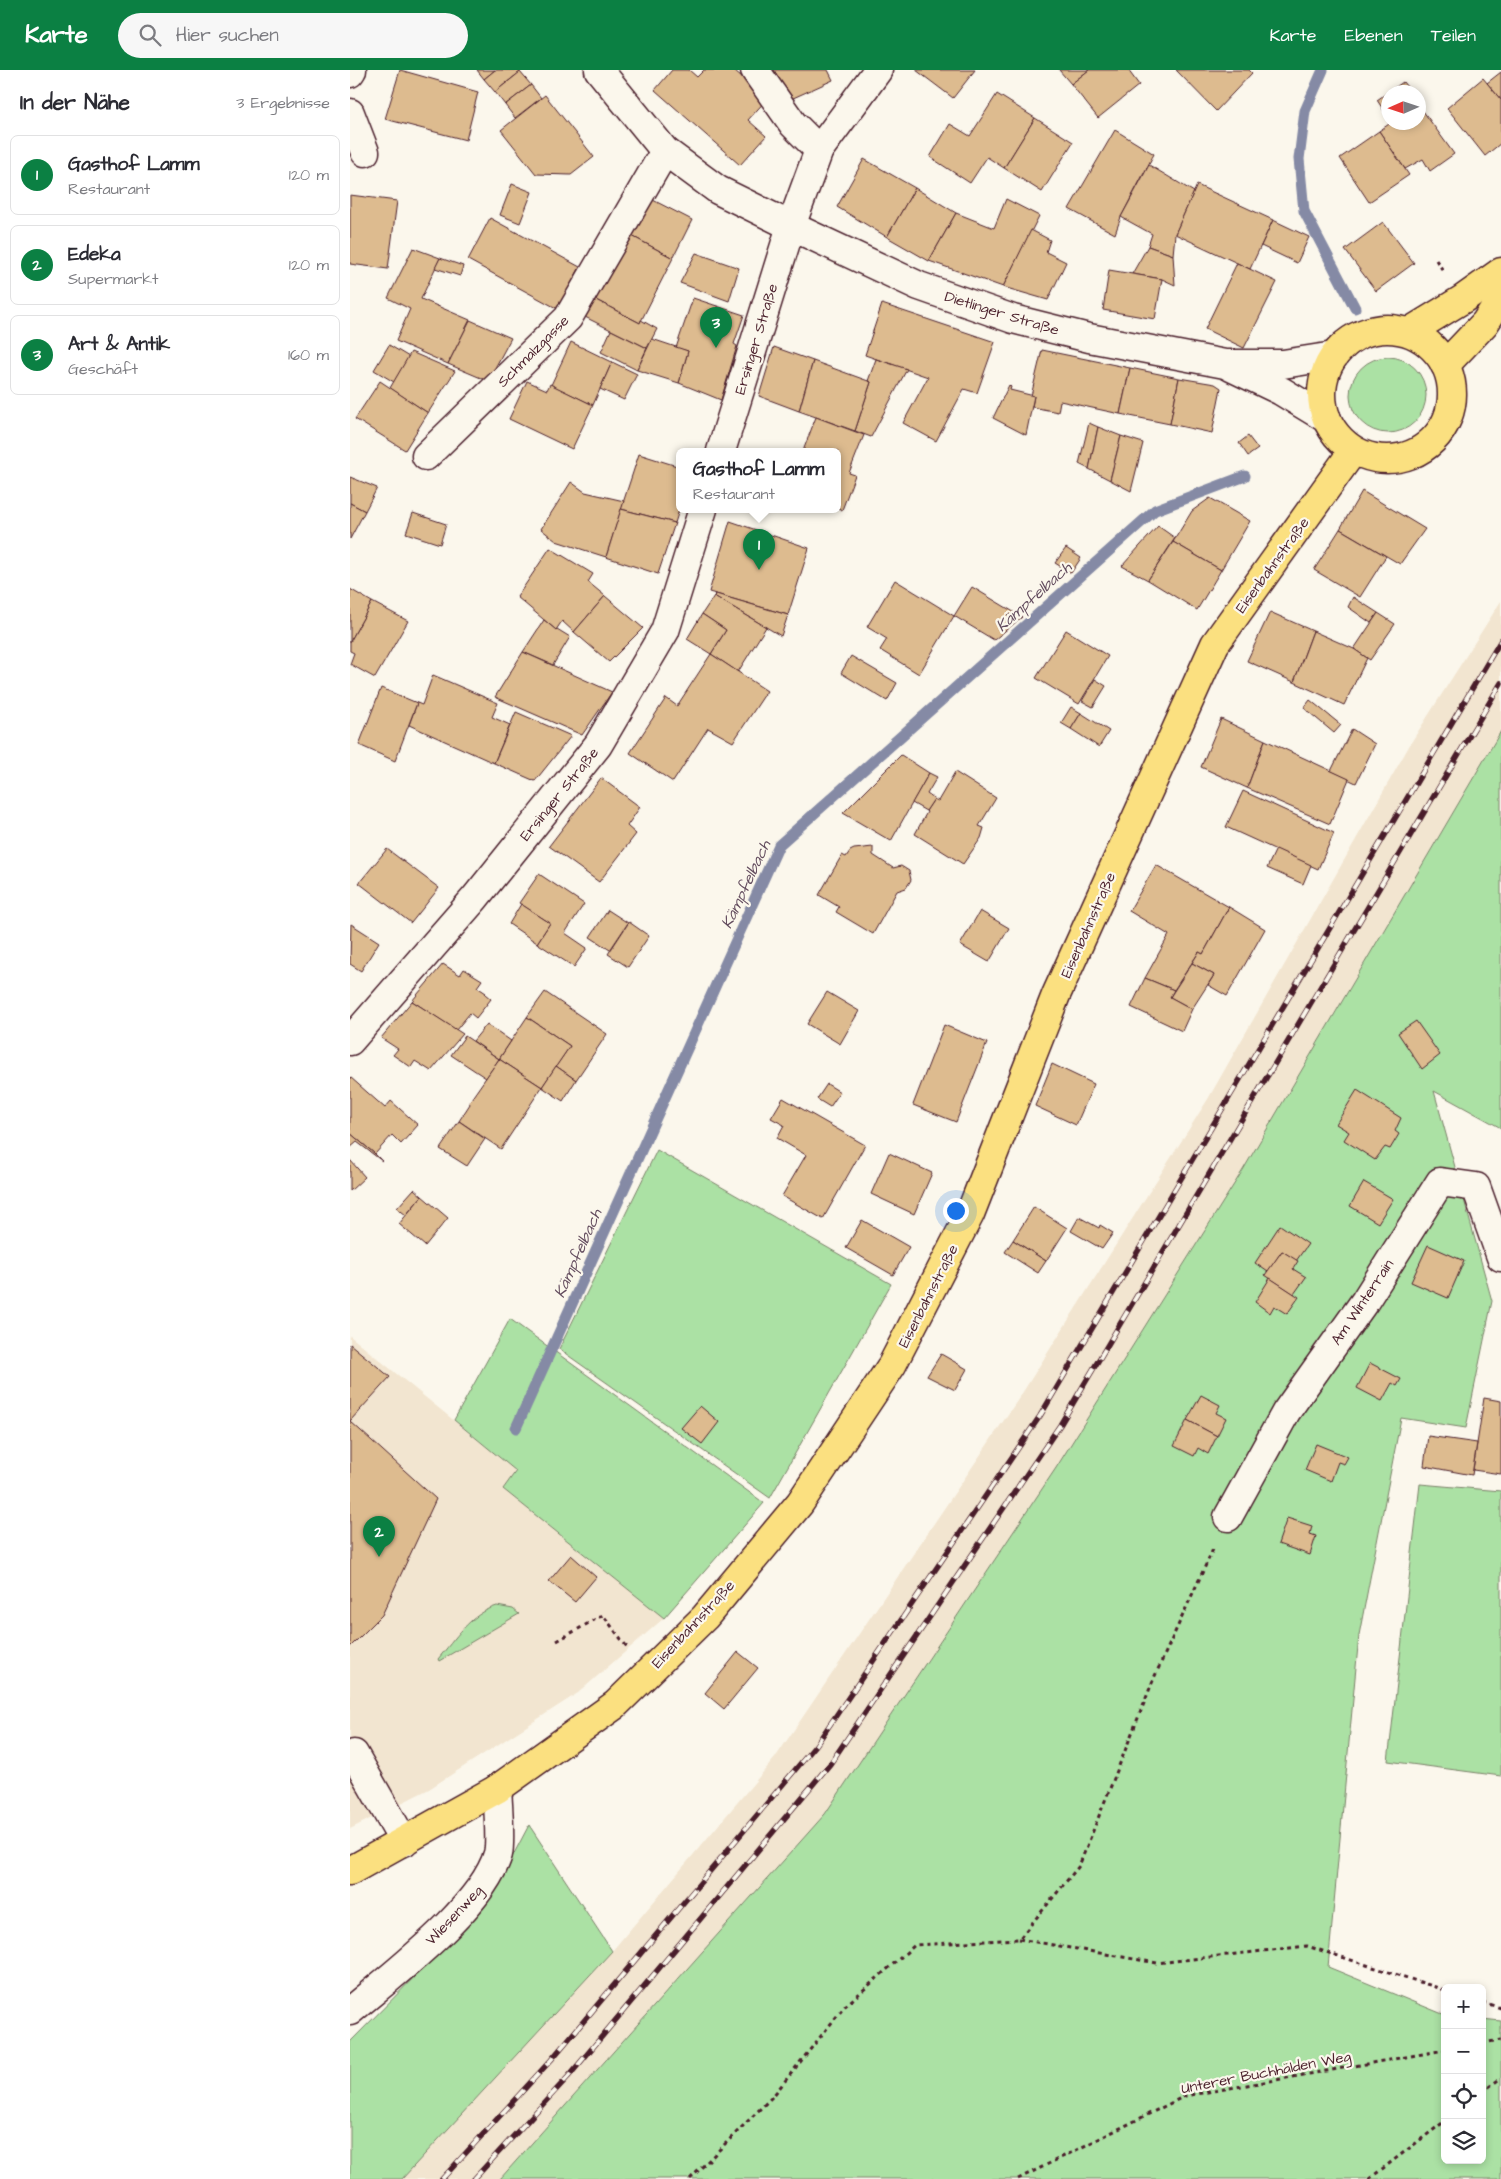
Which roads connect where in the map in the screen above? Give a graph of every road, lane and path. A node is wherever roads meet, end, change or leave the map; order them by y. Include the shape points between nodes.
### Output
1 (352, 70) edge
2 (599, 70) edge
3 (755, 70) edge
4 (878, 70) edge
5 (350, 73) edge
6 (350, 112) edge
7 (819, 150) junction
8 (365, 152) dead end
9 (665, 152) junction
10 (791, 226) junction
11 (1501, 272) edge
12 (1501, 298) edge
13 (1409, 332) junction
14 (1334, 356) junction
15 (1225, 364) junction
16 (1445, 365) junction
17 (1326, 419) junction
18 (722, 448) edge
19 (1353, 451) junction
20 (426, 456) dead end
21 (702, 513) edge
22 (350, 1042) edge
23 (1501, 1257) edge
24 (1228, 1517) joint
25 (558, 1641) dead end
26 (631, 1651) dead end
27 (354, 1754) dead end
28 (497, 1790) junction
29 (404, 1842) junction
30 (350, 1871) edge
31 (1019, 1939) junction
32 (1441, 1989) edge
33 (1486, 2003) edge
34 (1501, 2008) edge
35 (350, 2011) edge
36 (1501, 2040) edge
37 (1486, 2043) edge
38 (1441, 2051) edge
39 (1501, 2078) edge
40 (1486, 2089) edge
41 (1441, 2124) edge
42 (690, 2179) edge
43 (1018, 2179) edge
44 (1369, 2179) edge

1 - 5 street
2 - 9 street, Dietlinger Straße
3 - 7 street via 793,124
4 - 7 street, Ersinger Straße
6 - 8 street
7 - 10 street, Ersinger Straße
9 - 10 street, Dietlinger Straße via 718,190
9 - 20 street, Schmalzgasse via 568,318
10 - 15 street, Dietlinger Straße via 919,286 1013,319 1089,338
10 - 18 street, Ersinger Straße
11 - 13 main road
12 - 16 main road via 1485,323
13 - 14 main road via 1381,329 1355,337
13 - 16 main road via 1430,345
14 - 15 street, Dietlinger Straße via 1283,364
14 - 17 main road via 1324,375 1322,397
15 - 17 street, Dietlinger Straße via 1281,391
16 - 19 main road via 1452,388 1450,412 1434,439 1422,450 1400,459 1376,459
17 - 19 main road
19 - 28 main road, Eisenbahnstraße via 1215,644 1056,996 970,1214 892,1365 800,1503 704,1617 615,1706
21 - 22 street, Ersinger Straße via 665,631 598,745 475,898
23 - 24 street, Am Winterrain via 1476,1187 1440,1182 1365,1301 1286,1412
24 - 31 path via 1154,1678 1079,1866
25 - 26 path via 603,1615
27 - 29 street
28 - 29 main road, Eisenbahnstraße
28 - 35 street, Wiesenweg via 498,1853 486,1882 438,1936
29 - 30 main road, Eisenbahnstraße
31 - 32 path via 1157,1963 1307,1946
31 - 42 path via 915,1945 846,2006 773,2096
33 - 34 path
36 - 37 path
38 - 43 path, Unterer Buchhälden Weg via 1185,2096
39 - 40 path
41 - 44 path

